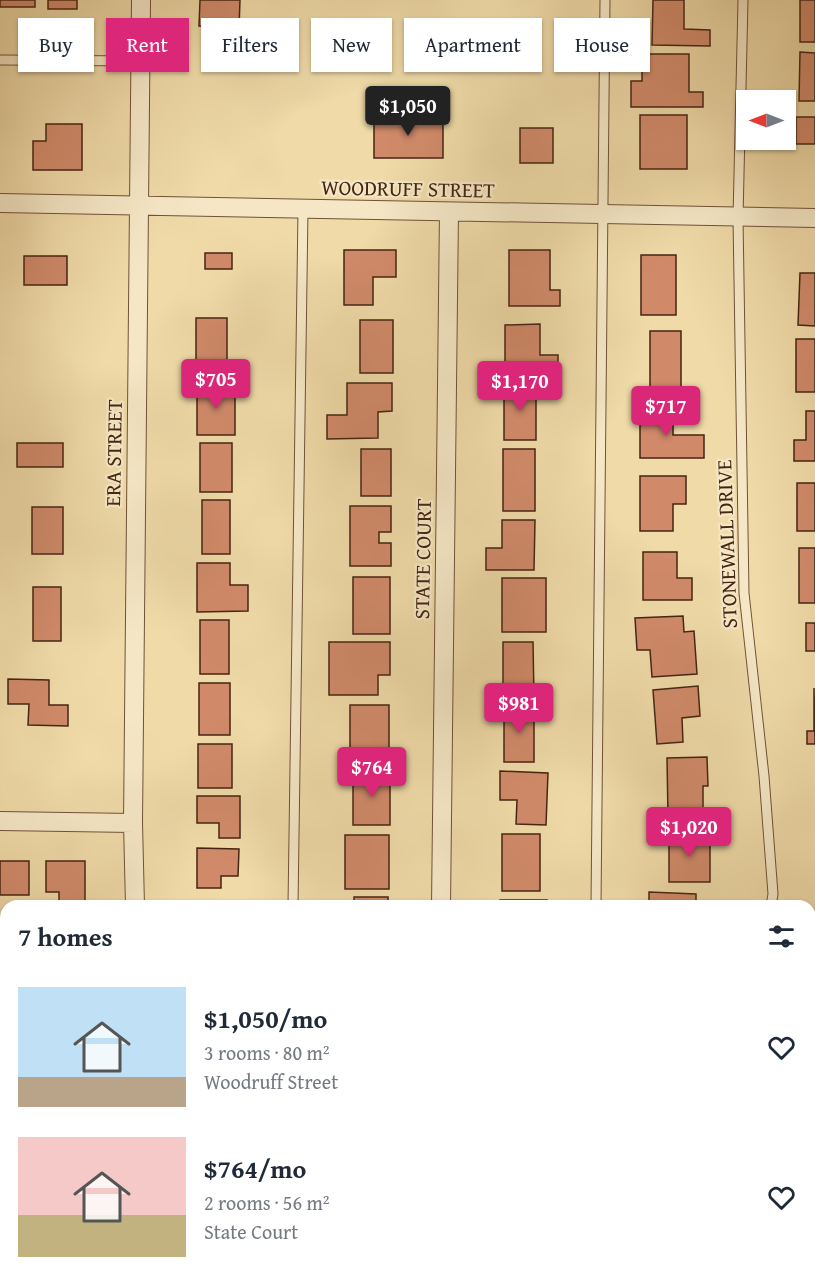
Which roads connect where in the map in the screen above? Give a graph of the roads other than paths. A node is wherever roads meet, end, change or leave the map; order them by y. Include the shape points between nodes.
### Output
1 (141, 0) edge
2 (605, 0) edge
3 (743, 0) edge
4 (141, 18) edge
5 (0, 60) edge
6 (106, 61) edge
7 (140, 72) edge
8 (0, 203) edge
9 (139, 207) junction
10 (303, 210) junction
11 (449, 212) junction
12 (604, 215) junction
13 (738, 218) junction
14 (815, 218) edge
15 (0, 821) edge
16 (133, 823) junction
17 (135, 900) edge
18 (293, 900) edge
19 (441, 900) edge
20 (596, 900) edge
21 (772, 900) edge

1 - 4 street, ERA STREET
2 - 12 lane
3 - 13 lane, STONEWALL DRIVE
5 - 6 lane
7 - 9 street, ERA STREET
8 - 9 street, WOODRUFF STREET
9 - 10 street, WOODRUFF STREET
9 - 16 street, ERA STREET
10 - 11 street, WOODRUFF STREET
10 - 18 lane
11 - 12 street, WOODRUFF STREET
11 - 19 street, STATE COURT
12 - 13 street, WOODRUFF STREET
12 - 20 lane
13 - 14 street, WOODRUFF STREET
13 - 21 lane, STONEWALL DRIVE via 744,593 764,776
15 - 16 street
16 - 17 street, ERA STREET

